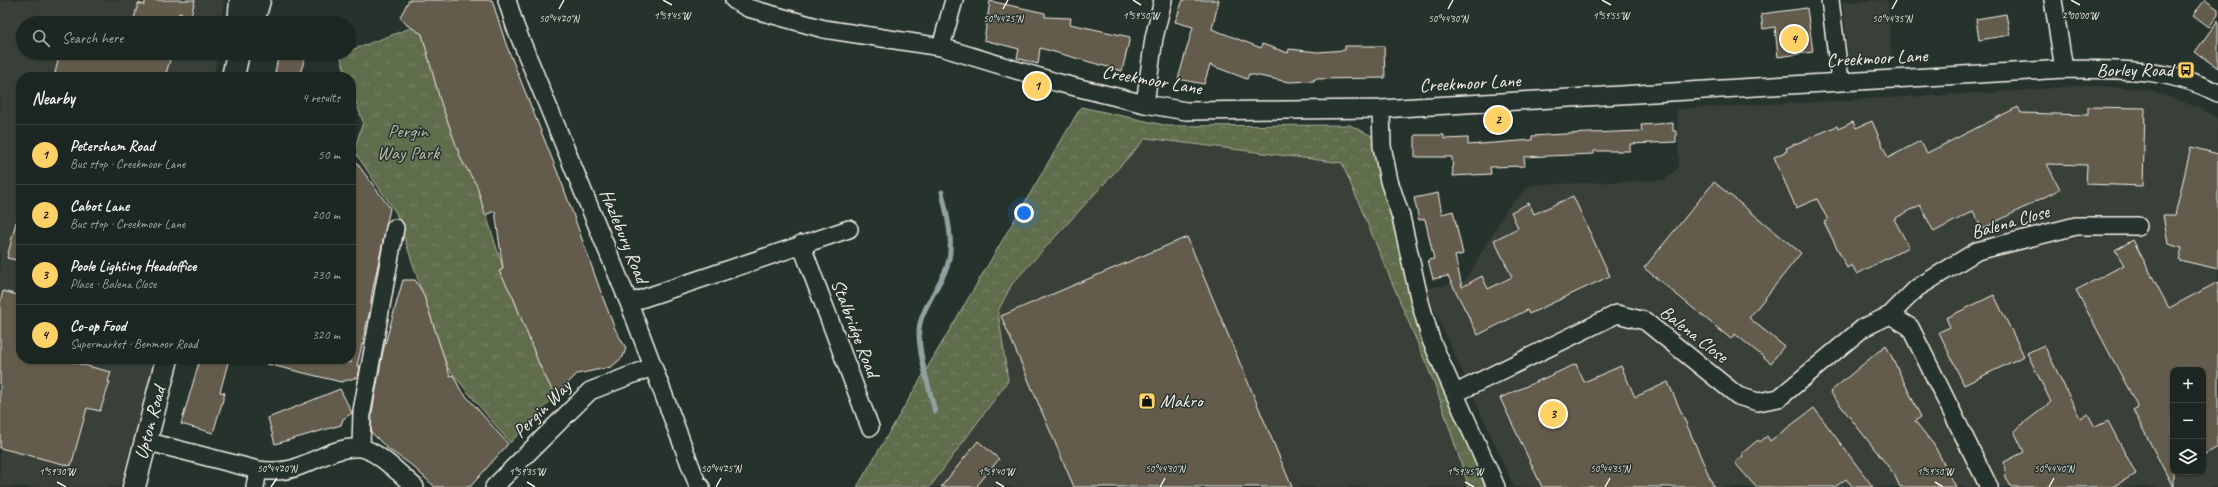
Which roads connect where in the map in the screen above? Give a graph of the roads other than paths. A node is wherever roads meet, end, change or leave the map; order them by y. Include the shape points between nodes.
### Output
1 (241, 0) edge
2 (259, 0) edge
3 (507, 0) edge
4 (734, 0) edge
5 (954, 0) edge
6 (1163, 0) edge
7 (1830, 0) edge
8 (2053, 0) edge
9 (240, 16) edge
10 (255, 16) edge
11 (942, 47) junction
12 (237, 60) edge
13 (2064, 69) junction
14 (234, 72) edge
15 (1840, 80) junction
16 (2218, 93) edge
17 (1145, 104) junction
18 (1381, 109) junction
19 (2138, 226) dead end
20 (395, 228) dead end
21 (849, 229) dead end
22 (801, 244) junction
23 (628, 303) junction
24 (1890, 315) junction
25 (166, 364) edge
26 (652, 367) junction
27 (1456, 393) junction
28 (870, 427) dead end
29 (145, 441) junction
30 (361, 448) junction
31 (256, 479) edge
32 (134, 487) edge
33 (415, 487) edge
34 (494, 487) edge
35 (701, 487) edge
36 (1496, 487) edge
37 (1989, 487) edge

1 - 9 highway
2 - 10 highway
3 - 23 street, Hazlebury Road via 515,26
4 - 11 street, Creekmoor Lane via 748,8 824,29
5 - 11 street
6 - 17 street via 1154,38
7 - 15 street
8 - 13 street
11 - 17 street, Creekmoor Lane via 1058,83
12 - 14 highway
13 - 15 street, Creekmoor Lane
13 - 16 street, Creekmoor Lane via 2144,70 2185,80
15 - 18 street, Creekmoor Lane
17 - 18 street, Creekmoor Lane via 1186,111
18 - 27 street via 1382,146 1389,181 1402,217 1420,302 1431,340
19 - 24 street, Balena Close via 2076,226 1977,251 1917,288
20 - 30 street via 362,411
21 - 22 street
22 - 23 street
22 - 28 street, Stalbridge Road
23 - 26 street, Hazlebury Road
24 - 27 street, Balena Close via 1863,328 1779,398 1758,402 1738,396 1645,320 1617,314
24 - 37 street via 1910,328
25 - 29 highway, Upton Road
26 - 34 street, Pergin Way via 590,390
26 - 35 street, Hazlebury Road via 697,483
27 - 36 street
29 - 31 street
29 - 32 highway, Upton Road
30 - 31 street via 328,452 300,466
30 - 33 street via 377,456

